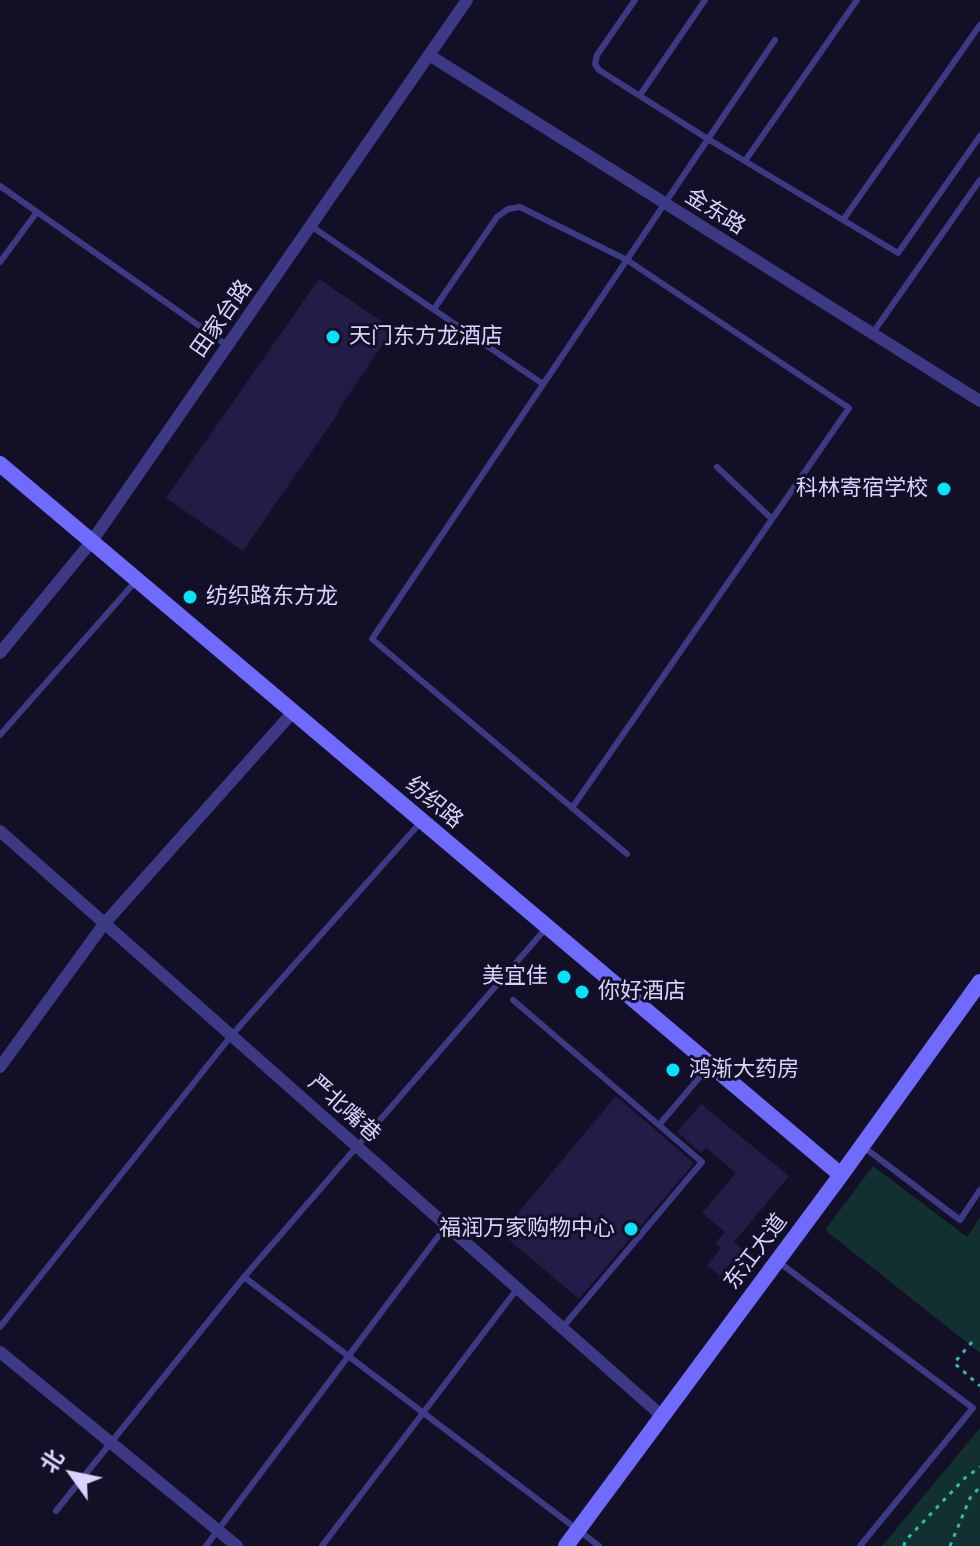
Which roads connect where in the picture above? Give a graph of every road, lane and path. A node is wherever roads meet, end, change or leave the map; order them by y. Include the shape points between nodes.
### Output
1 (467, 0) edge
2 (635, 0) edge
3 (705, 0) edge
4 (857, 0) edge
5 (980, 25) edge
6 (775, 40) dead end
7 (429, 55) junction
8 (640, 95) junction
9 (980, 136) edge
10 (708, 139) junction
11 (745, 161) junction
12 (980, 180) edge
13 (0, 186) edge
14 (977, 192) edge
15 (665, 204) junction
16 (37, 212) junction
17 (843, 220) junction
18 (311, 226) junction
19 (627, 260) junction
20 (0, 262) edge
21 (434, 309) junction
22 (872, 334) junction
23 (228, 346) junction
24 (543, 384) junction
25 (980, 401) edge
26 (0, 464) edge
27 (717, 467) dead end
28 (772, 519) junction
29 (92, 541) junction
30 (137, 580) junction
31 (0, 651) edge
32 (293, 712) junction
33 (0, 735) edge
34 (572, 808) junction
35 (421, 821) junction
36 (0, 831) edge
37 (627, 854) dead end
38 (104, 924) junction
39 (547, 927) junction
40 (980, 982) edge
41 (513, 1000) dead end
42 (231, 1036) junction
43 (710, 1065) junction
44 (0, 1067) edge
45 (659, 1125) junction
46 (862, 1145) junction
47 (356, 1147) junction
48 (841, 1175) junction
49 (980, 1190) edge
50 (446, 1226) junction
51 (777, 1260) junction
52 (244, 1277) junction
53 (517, 1289) junction
54 (0, 1327) edge
55 (562, 1328) junction
56 (972, 1342) dead end
57 (0, 1352) edge
58 (349, 1355) junction
59 (980, 1386) edge
60 (424, 1412) junction
61 (662, 1416) junction
62 (110, 1443) junction
63 (980, 1467) edge
64 (980, 1487) edge
65 (56, 1511) dead end
66 (217, 1530) junction
67 (578, 1530) junction
68 (206, 1546) edge
69 (237, 1546) edge
70 (322, 1546) edge
71 (566, 1546) edge
72 (599, 1546) edge
73 (860, 1546) edge
74 (904, 1546) edge
75 (950, 1546) edge

1 - 7 street, 田家台路
2 - 8 lane via 595,64
3 - 8 lane
4 - 11 lane
5 - 17 lane
6 - 10 lane
7 - 15 street, 金东路
7 - 18 street, 田家台路
8 - 10 lane
9 - 17 lane via 898,253
10 - 11 lane
10 - 15 lane
11 - 17 lane
12 - 14 lane
13 - 16 lane
14 - 22 lane
15 - 19 lane
15 - 22 street, 金东路
16 - 20 lane
16 - 23 lane
18 - 21 lane
18 - 23 street, 田家台路
19 - 21 lane via 520,207 508,209 497,217
19 - 24 lane
19 - 28 lane via 849,408
21 - 24 lane
22 - 25 street, 金东路
23 - 29 street, 田家台路
24 - 34 lane via 372,639
26 - 29 street, 纺织路
27 - 28 lane
28 - 34 lane
29 - 30 street, 纺织路
29 - 31 street, 田家台路
30 - 32 street, 纺织路
30 - 33 lane
32 - 35 street, 纺织路
32 - 38 street
34 - 37 lane
35 - 39 street, 纺织路
35 - 42 lane
36 - 38 street, 严北嘴巷
38 - 42 street, 严北嘴巷
38 - 44 street
39 - 43 street, 纺织路
39 - 47 lane
40 - 46 street, 东江大道
41 - 45 lane
42 - 47 street, 严北嘴巷
42 - 54 lane
43 - 45 lane
43 - 48 street, 纺织路
45 - 55 lane via 702,1162
46 - 48 street, 东江大道
46 - 49 lane via 960,1220
47 - 50 street, 严北嘴巷
47 - 52 lane
48 - 51 street, 东江大道
50 - 53 street, 严北嘴巷
50 - 58 lane
51 - 61 street, 东江大道
51 - 73 lane via 973,1408
52 - 58 lane
52 - 62 lane
53 - 55 street, 严北嘴巷
53 - 60 lane
55 - 61 street, 严北嘴巷
56 - 59 path via 954,1363
57 - 62 street
58 - 60 lane
58 - 66 lane
60 - 67 lane
60 - 70 lane
61 - 67 street, 东江大道
62 - 65 lane
62 - 66 street
63 - 74 path
64 - 75 path
66 - 68 lane
66 - 69 street
67 - 71 street, 东江大道
67 - 72 lane

